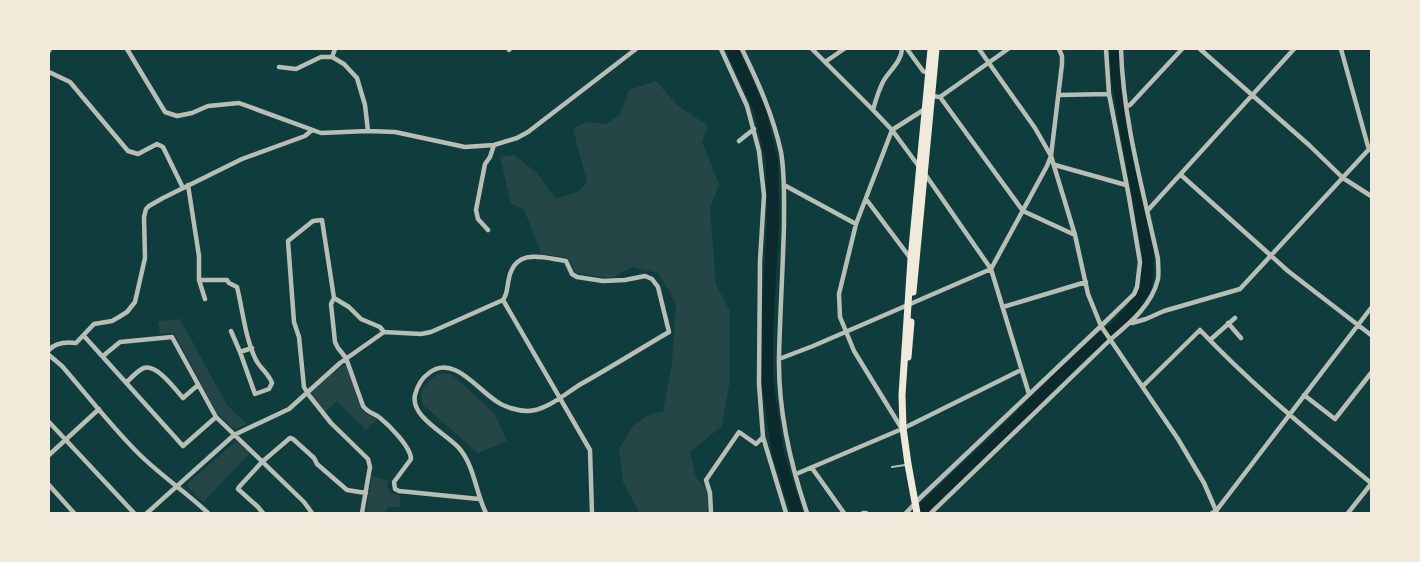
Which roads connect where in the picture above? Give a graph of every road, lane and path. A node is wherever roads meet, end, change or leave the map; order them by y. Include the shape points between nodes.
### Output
1 (127, 49) edge
2 (335, 49) edge
3 (636, 49) edge
4 (721, 49) edge
5 (742, 49) edge
6 (812, 49) edge
7 (844, 49) edge
8 (902, 49) edge
9 (907, 49) edge
10 (931, 49) edge
11 (936, 49) edge
12 (979, 49) edge
13 (1008, 49) edge
14 (1059, 49) edge
15 (1106, 49) edge
16 (1121, 49) edge
17 (1182, 49) edge
18 (1200, 49) edge
19 (1210, 49) edge
20 (1294, 49) edge
21 (1341, 49) edge
22 (1207, 56) junction
23 (332, 57) junction
24 (825, 62) junction
25 (989, 62) junction
26 (279, 68) dead end
27 (49, 72) edge
28 (928, 74) junction
29 (1109, 94) junction
30 (1059, 95) junction
31 (1252, 95) junction
32 (932, 96) junction
33 (940, 97) junction
34 (1126, 106) junction
35 (925, 109) junction
36 (873, 110) junction
37 (754, 129) junction
38 (312, 130) junction
39 (892, 130) junction
40 (368, 131) junction
41 (739, 141) dead end
42 (494, 145) junction
43 (1370, 149) edge
44 (1051, 156) junction
45 (1055, 165) junction
46 (922, 170) junction
47 (1180, 175) junction
48 (1342, 178) junction
49 (188, 185) junction
50 (784, 185) junction
51 (1126, 185) junction
52 (183, 188) junction
53 (1371, 196) edge
54 (866, 199) junction
55 (1148, 210) junction
56 (1023, 211) junction
57 (856, 224) junction
58 (488, 230) dead end
59 (1075, 235) junction
60 (1270, 256) junction
61 (910, 259) junction
62 (992, 269) junction
63 (199, 280) junction
64 (1086, 282) junction
65 (334, 298) junction
66 (205, 299) dead end
67 (503, 300) junction
68 (910, 304) junction
69 (1003, 307) junction
70 (1371, 308) edge
71 (1235, 318) dead end
72 (1130, 323) junction
73 (1228, 324) junction
74 (1358, 325) junction
75 (1101, 326) junction
76 (846, 331) junction
77 (231, 332) dead end
78 (384, 332) junction
79 (1371, 335) edge
80 (84, 336) junction
81 (1241, 338) dead end
82 (1111, 339) junction
83 (1210, 340) junction
84 (252, 348) junction
85 (49, 350) edge
86 (240, 352) junction
87 (49, 355) edge
88 (103, 356) junction
89 (346, 358) junction
90 (779, 359) junction
91 (1021, 370) junction
92 (1371, 373) edge
93 (126, 383) junction
94 (198, 385) junction
95 (1143, 386) junction
96 (308, 394) junction
97 (1029, 394) junction
98 (1304, 395) junction
99 (560, 398) junction
100 (99, 409) junction
101 (1289, 415) junction
102 (216, 417) junction
103 (49, 422) edge
104 (904, 428) junction
105 (234, 435) junction
106 (764, 437) junction
107 (66, 440) junction
108 (905, 440) junction
109 (897, 444) dead end
110 (49, 455) edge
111 (262, 462) junction
112 (910, 464) junction
113 (892, 467) dead end
114 (812, 468) junction
115 (796, 474) junction
116 (1371, 484) edge
117 (49, 486) edge
118 (178, 486) junction
119 (366, 492) junction
120 (479, 499) junction
121 (917, 501) junction
122 (1215, 512) edge
123 (74, 513) edge
124 (134, 513) edge
125 (147, 513) edge
126 (208, 513) edge
127 (263, 513) edge
128 (312, 513) edge
129 (362, 513) edge
130 (486, 513) edge
131 (592, 513) edge
132 (711, 513) edge
133 (786, 513) edge
134 (807, 513) edge
135 (844, 513) edge
136 (906, 513) edge
137 (917, 513) edge
138 (921, 513) edge
139 (931, 513) edge
140 (1348, 513) edge

1 - 38 street via 165,112 170,115 239,103
2 - 23 street
3 - 42 street via 528,132
4 - 37 street
5 - 50 street via 770,111 781,152
6 - 24 street
7 - 24 street
8 - 36 street via 897,64 885,78
9 - 28 street
10 - 28 main road
11 - 32 main road
12 - 25 street
13 - 25 street
14 - 30 street via 1062,56
15 - 29 street
16 - 34 street
17 - 34 street
18 - 22 street
19 - 22 street
20 - 31 street
21 - 43 street
22 - 31 street
23 - 26 street via 321,57 296,69
23 - 40 street via 357,78
24 - 36 street
25 - 33 street
25 - 44 street
27 - 52 street via 70,82 128,151 138,154 157,144 163,146
28 - 35 main road
29 - 30 street
29 - 51 street
30 - 44 street
31 - 47 street
31 - 48 street
32 - 33 street
32 - 46 main road
33 - 56 street
34 - 55 street
35 - 39 street
35 - 46 main road
36 - 39 street
37 - 41 street
37 - 106 street via 764,195 759,384
38 - 40 street
38 - 49 street via 305,136 242,159
39 - 46 street
39 - 54 street
40 - 42 street via 420,136 465,147
42 - 58 street via 485,164 476,210 478,219
43 - 48 street
44 - 45 street
44 - 56 street
45 - 51 street
45 - 59 street
46 - 61 main road
46 - 62 street
46 - 68 main road
47 - 55 street
47 - 60 street
48 - 53 street
48 - 60 street
49 - 52 street
49 - 63 street via 199,256
50 - 57 street
50 - 90 street
51 - 75 street via 1140,262 1138,287
52 - 80 street via 146,209 145,258 135,302 119,318 94,324
54 - 57 street
54 - 61 street
55 - 72 street via 1158,259 1158,279 1152,296
56 - 59 street
56 - 62 street
57 - 76 street via 839,294 840,317
59 - 64 street
60 - 72 street via 1240,289
60 - 74 street
61 - 68 main road
62 - 68 street
62 - 69 street
63 - 66 street
63 - 84 street via 227,280 237,287
64 - 69 street
64 - 75 street
65 - 78 street via 361,319 380,326
65 - 89 street via 331,304 335,342
65 - 96 street via 322,220 313,221 288,241 294,322 299,337 304,387
67 - 78 street via 431,332
67 - 99 street
67 - 99 street via 507,295 510,273 519,260 529,256 566,261 576,278 612,282 645,276 657,285 669,332
68 - 76 street
68 - 104 main road via 903,364
69 - 91 street
70 - 74 street
71 - 73 street
72 - 82 street
73 - 81 street
73 - 83 street
74 - 79 street
74 - 98 street
75 - 82 street
75 - 97 street
76 - 90 street
76 - 104 street via 857,357
77 - 86 street
78 - 89 street
80 - 85 street via 76,343 66,342
80 - 88 street
82 - 95 street
82 - 139 street
83 - 95 street via 1200,330
83 - 101 street
84 - 86 street
84 - 86 street via 256,360 272,382 269,389 255,394
87 - 100 street
88 - 93 street
88 - 94 street via 120,342 172,337
89 - 96 street
89 - 120 street via 362,406 378,416 410,451 411,459 394,482 396,488 399,491
90 - 115 street via 784,423
91 - 97 street
91 - 104 street
92 - 98 street via 1335,419
93 - 94 street via 142,368 150,367 157,370 183,398
93 - 102 street via 183,446
94 - 102 street
95 - 122 street via 1201,477
96 - 105 street via 289,409
96 - 119 street via 331,423 368,459
97 - 121 street
98 - 101 street
99 - 120 street via 529,411 519,410 496,402 452,369 440,367 423,378 414,403 419,413 458,446 469,462
99 - 131 street via 590,450
100 - 107 street
100 - 118 street via 137,452
101 - 116 street
101 - 122 street
102 - 105 street
103 - 107 street
104 - 108 main road
104 - 112 main road
104 - 114 street
105 - 111 street
105 - 118 street
106 - 132 street via 756,444 739,432 706,480
106 - 133 street
107 - 110 street
107 - 124 street
108 - 109 lane
108 - 112 main road
111 - 119 street via 290,438 347,490
111 - 127 street via 238,489
111 - 128 street
112 - 113 lane
112 - 121 main road
114 - 115 street
114 - 135 street
115 - 134 street
116 - 140 street
117 - 123 street
118 - 125 street
118 - 126 street
119 - 129 street
120 - 130 street
121 - 136 street
121 - 137 main road
121 - 138 main road

